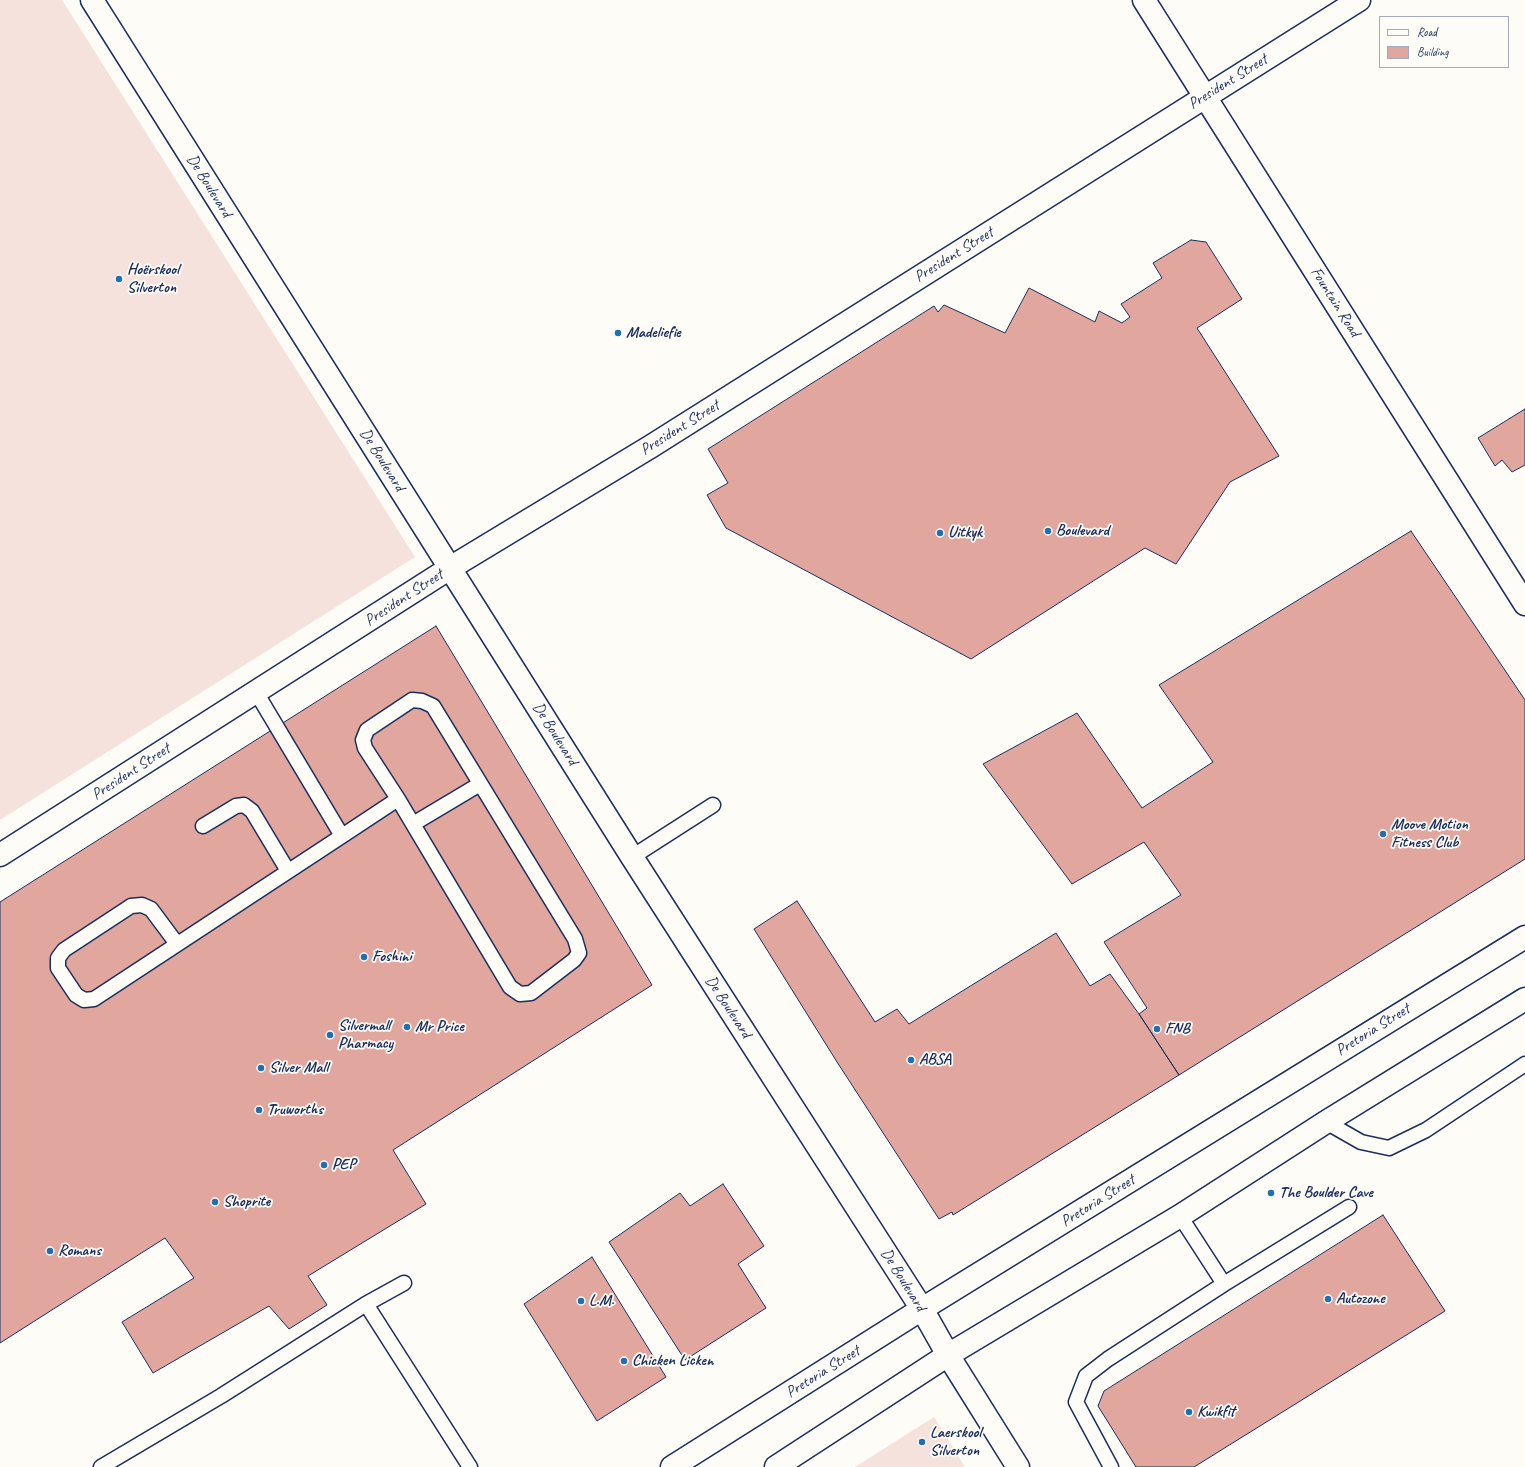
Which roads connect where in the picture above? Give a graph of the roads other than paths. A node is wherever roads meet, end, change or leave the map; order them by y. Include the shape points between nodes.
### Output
1 (92, 0) edge
2 (1144, 0) edge
3 (1359, 0) edge
4 (1205, 96) junction
5 (450, 568) junction
6 (1525, 604) edge
7 (256, 692) junction
8 (480, 784) junction
9 (398, 799) junction
10 (713, 805) dead end
11 (413, 824) junction
12 (203, 826) dead end
13 (342, 836) junction
14 (0, 855) edge
15 (632, 857) junction
16 (288, 871) junction
17 (1525, 937) edge
18 (177, 944) junction
19 (1525, 999) edge
20 (1525, 1064) edge
21 (1326, 1122) junction
22 (1349, 1207) dead end
23 (1180, 1216) junction
24 (404, 1282) dead end
25 (1224, 1284) junction
26 (366, 1304) junction
27 (922, 1309) junction
28 (948, 1355) junction
29 (101, 1467) edge
30 (470, 1467) edge
31 (672, 1467) edge
32 (776, 1467) edge
33 (1018, 1467) edge
34 (1111, 1467) edge

1 - 5 street, De Boulevard
2 - 4 street, Fountain Road
3 - 4 street, President Street
4 - 5 street, President Street via 650,448
4 - 6 street, Fountain Road
5 - 7 street, President Street
5 - 15 street, De Boulevard
7 - 13 lane
7 - 14 street, President Street
8 - 9 lane via 433,706 412,700 367,730 363,740 365,748
8 - 11 lane
8 - 11 lane via 575,940 579,953 574,960 531,993 520,994 510,987
9 - 11 lane
9 - 13 lane
10 - 15 lane
12 - 16 lane via 236,806 244,805 252,811
13 - 16 lane
15 - 27 street, De Boulevard
16 - 18 lane
17 - 27 street, Pretoria Street
18 - 18 lane via 94,999 84,1000 76,995 58,968 58,958 64,950 131,906 142,905 151,910
19 - 21 street
20 - 21 lane via 1426,1130 1389,1148 1362,1142
21 - 23 street
22 - 25 lane
23 - 25 lane
23 - 28 street
24 - 26 lane
25 - 34 lane via 1086,1376 1076,1402
26 - 29 lane via 221,1396
26 - 30 lane
27 - 28 street, De Boulevard
27 - 31 street, Pretoria Street
28 - 32 street
28 - 33 street, De Boulevard

